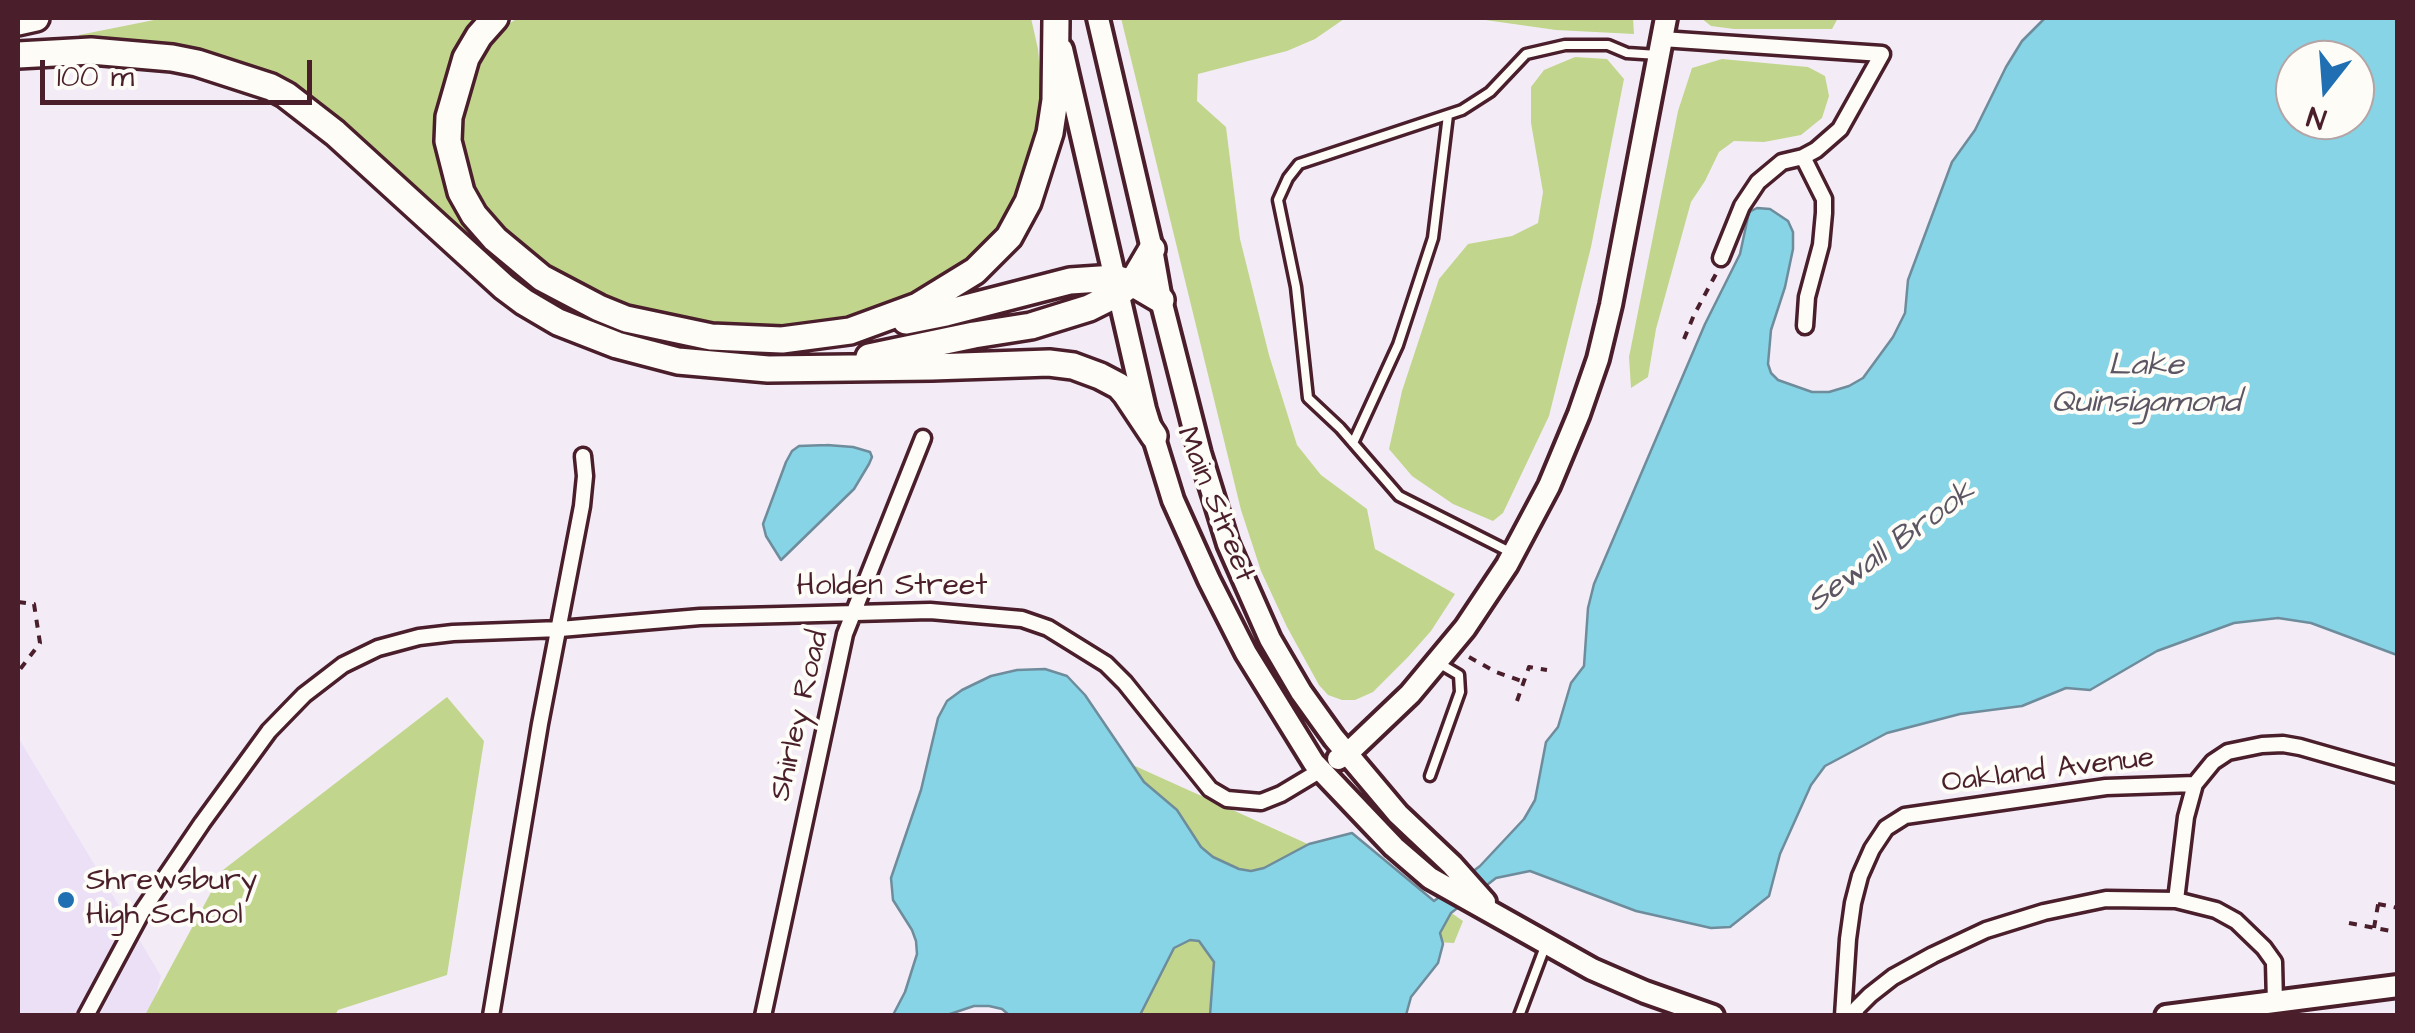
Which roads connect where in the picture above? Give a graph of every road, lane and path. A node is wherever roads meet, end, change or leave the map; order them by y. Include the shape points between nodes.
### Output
1 (36, 18) edge
2 (495, 18) edge
3 (1098, 18) edge
4 (1666, 18) edge
5 (1055, 19) edge
6 (18, 22) edge
7 (1660, 47) junction
8 (18, 55) edge
9 (1448, 115) junction
10 (1803, 157) junction
11 (1152, 249) junction
12 (1721, 258) joint
13 (1122, 285) junction
14 (1161, 300) junction
15 (1805, 326) dead end
16 (850, 331) junction
17 (1684, 339) dead end
18 (800, 367) junction
19 (1154, 436) junction
20 (923, 438) dead end
21 (1353, 442) junction
22 (583, 456) dead end
23 (1513, 554) junction
24 (18, 602) edge
25 (854, 614) junction
26 (560, 629) junction
27 (1470, 656) dead end
28 (1437, 662) junction
29 (1548, 670) dead end
30 (18, 672) edge
31 (1525, 682) junction
32 (1517, 701) dead end
33 (1346, 754) junction
34 (1321, 770) junction
35 (2398, 775) edge
36 (1430, 776) dead end
37 (2194, 784) junction
38 (2176, 900) junction
39 (2398, 908) edge
40 (1495, 914) junction
41 (2349, 922) dead end
42 (2374, 928) junction
43 (2396, 932) edge
44 (1546, 944) junction
45 (2398, 986) edge
46 (2348, 994) junction
47 (2398, 994) edge
48 (2275, 1003) junction
49 (86, 1016) edge
50 (491, 1016) edge
51 (763, 1016) edge
52 (1518, 1016) edge
53 (1713, 1016) edge
54 (1843, 1016) edge
55 (1854, 1016) edge
56 (2166, 1016) edge

1 - 6 highway
2 - 16 highway via 466,58 448,141 461,192 494,239 570,295 644,323 766,340
3 - 11 main road, Main Street
4 - 7 main road
5 - 13 main road, Main Street
5 - 16 highway via 1050,133 1028,202 1008,237 955,285
7 - 9 lane via 1628,53 1608,44 1565,45 1526,54 1490,92
7 - 10 street via 1882,54 1840,129
7 - 23 main road via 1598,358 1555,472
8 - 18 highway via 91,51 172,58 271,87 335,133 504,287 544,315 661,358
9 - 21 lane via 1433,238 1398,346
9 - 21 lane via 1299,164 1278,200 1308,398
10 - 12 street via 1782,162 1758,182
10 - 15 street via 1824,199
11 - 13 highway
11 - 14 main road, Main Street
12 - 17 path
13 - 14 highway
13 - 16 highway via 1070,281
13 - 18 highway via 1064,317 1031,326
13 - 19 main road, Main Street
14 - 33 main road, Main Street via 1228,544 1270,639
18 - 19 highway via 1072,366 1119,386
19 - 34 main road, Main Street via 1208,580
20 - 25 street, Shirley Road
21 - 23 lane via 1398,496
22 - 26 street via 584,491
23 - 28 main road
24 - 30 path via 34,604 40,643
25 - 26 street, Holden Street
25 - 34 street, Holden Street via 958,613 1048,628 1106,664 1210,789 1227,799 1261,802
25 - 51 street, Shirley Road
26 - 49 street, Holden Street via 419,637 344,665 304,695 269,731 142,910
26 - 50 street
27 - 31 path
28 - 33 main road
28 - 36 lane via 1460,675 1460,692
29 - 31 path via 1529,667
31 - 32 path
33 - 34 main road
33 - 40 main road, Main Street
34 - 40 main road, Main Street via 1430,878
35 - 37 street, Oakland Avenue via 2283,744 2228,752
37 - 38 street
37 - 54 street, Oakland Avenue via 2059,792 1905,816 1886,828 1853,903
38 - 48 street via 2216,910 2252,934 2274,962
38 - 55 street via 2106,899 1986,930 1893,978
39 - 42 path via 2379,901
40 - 44 main road, Main Street
41 - 42 path
42 - 43 path
44 - 52 lane
44 - 53 main road, Main Street via 1622,983
45 - 46 main road
46 - 47 main road
46 - 48 main road
48 - 56 main road

